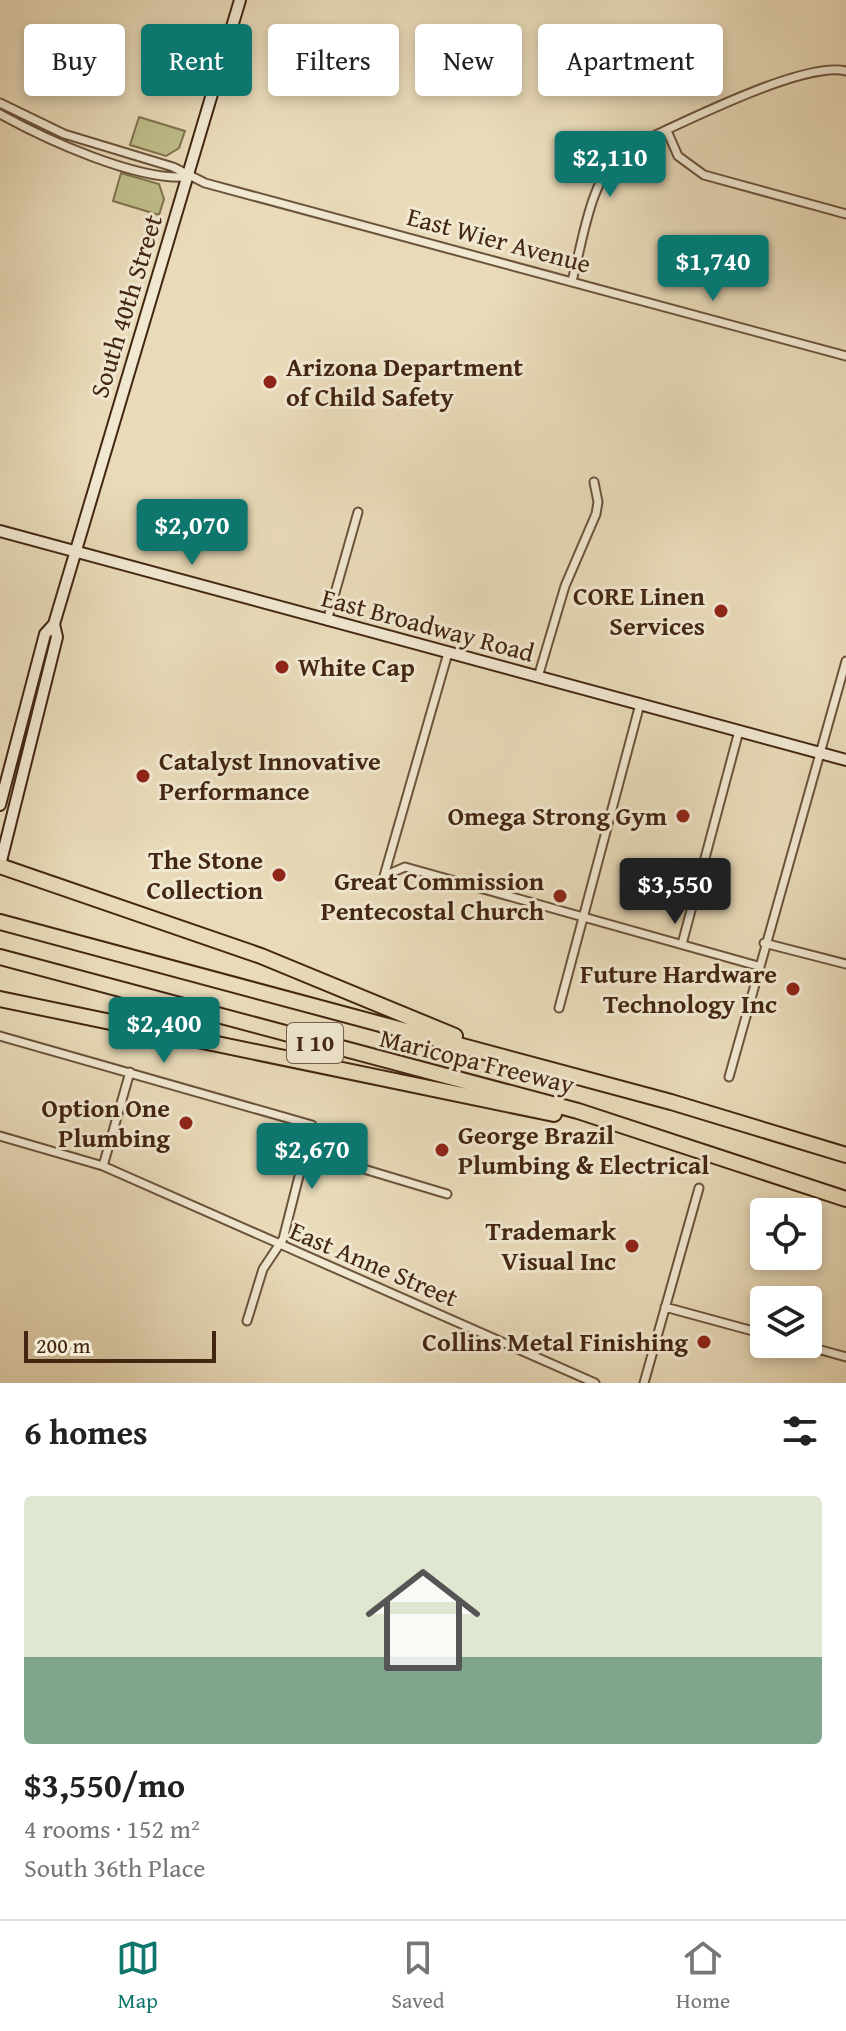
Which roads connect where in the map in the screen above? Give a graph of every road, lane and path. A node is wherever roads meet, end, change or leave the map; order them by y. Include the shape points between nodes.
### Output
1 (240, 0) edge
2 (846, 71) edge
3 (0, 103) edge
4 (0, 114) edge
5 (667, 131) junction
6 (188, 177) junction
7 (846, 214) edge
8 (572, 281) junction
9 (846, 356) edge
10 (594, 482) dead end
11 (358, 512) dead end
12 (0, 531) edge
13 (74, 553) junction
14 (327, 621) junction
15 (54, 624) junction
16 (448, 653) junction
17 (846, 661) edge
18 (538, 677) junction
19 (640, 704) junction
20 (739, 731) junction
21 (819, 753) junction
22 (846, 760) edge
23 (0, 805) edge
24 (0, 865) edge
25 (584, 917) junction
26 (0, 922) edge
27 (764, 943) junction
28 (682, 944) junction
29 (0, 957) edge
30 (846, 964) edge
31 (758, 966) junction
32 (0, 999) edge
33 (559, 1008) dead end
34 (0, 1036) edge
35 (507, 1058) junction
36 (130, 1072) junction
37 (729, 1077) dead end
38 (629, 1130) junction
39 (0, 1136) edge
40 (307, 1152) junction
41 (846, 1152) edge
42 (103, 1166) junction
43 (699, 1188) dead end
44 (447, 1194) dead end
45 (846, 1199) edge
46 (277, 1244) junction
47 (665, 1307) junction
48 (247, 1321) dead end
49 (750, 1330) edge
50 (822, 1350) edge
51 (846, 1357) edge
52 (595, 1383) edge
53 (644, 1383) edge

1 - 6 main road, South 40th Street
2 - 5 street via 806,73
3 - 6 street via 64,134 173,167
4 - 6 street via 100,158 169,179
5 - 7 street via 678,156 704,175
5 - 8 street via 623,150 611,161 598,186
6 - 8 street, East Wier Avenue
6 - 13 main road, South 40th Street
8 - 9 street, East Wier Avenue
10 - 18 street via 596,514 565,586
11 - 14 street
12 - 13 main road, East Broadway Road
13 - 14 main road, East Broadway Road
13 - 15 main road, South 40th Street
14 - 16 main road, East Broadway Road
15 - 23 main road, South 40th Street via 45,634
15 - 24 main road, South 40th Street via 57,637
16 - 18 main road, East Broadway Road
16 - 25 street via 384,876 405,867
17 - 21 street
18 - 19 main road, East Broadway Road
19 - 20 main road, East Broadway Road
19 - 25 street
20 - 21 main road, East Broadway Road
20 - 28 street
21 - 22 main road, East Broadway Road
21 - 27 street
24 - 35 highway via 261,956
25 - 28 street
25 - 33 street
26 - 35 highway, Maricopa Freeway / I 10
27 - 30 street
27 - 31 street
28 - 31 street
29 - 38 highway, Maricopa Freeway / I 10 via 578,1111
31 - 37 street
32 - 38 highway
34 - 36 street
35 - 41 highway, Maricopa Freeway / I 10
36 - 40 street via 312,1125
36 - 42 street
38 - 45 highway, Maricopa Freeway / I 10
39 - 42 street, East Anne Street
40 - 44 street
40 - 46 street via 283,1239
42 - 46 street, East Anne Street
43 - 47 street
46 - 48 street
46 - 52 street, East Anne Street
47 - 49 street
47 - 53 street
50 - 51 street

